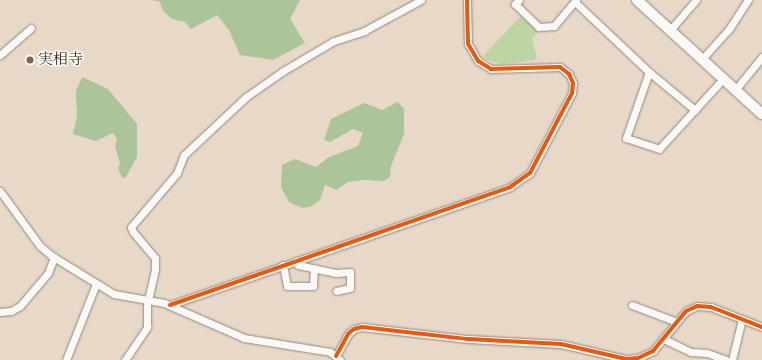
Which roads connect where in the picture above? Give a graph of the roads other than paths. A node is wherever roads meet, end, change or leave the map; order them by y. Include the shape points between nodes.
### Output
1 (421, 0) edge
2 (467, 0) edge
3 (518, 0) edge
4 (637, 0) edge
5 (696, 0) edge
6 (748, 0) edge
7 (576, 1) edge
8 (31, 28) dead end
9 (670, 30) junction
10 (0, 55) edge
11 (762, 57) edge
12 (702, 60) junction
13 (649, 72) junction
14 (723, 79) junction
15 (735, 90) junction
16 (695, 110) junction
17 (762, 114) edge
18 (0, 191) edge
19 (54, 257) junction
20 (296, 261) junction
21 (283, 266) junction
22 (314, 268) junction
23 (96, 284) junction
24 (336, 291) dead end
25 (147, 300) junction
26 (170, 305) junction
27 (632, 305) dead end
28 (0, 312) edge
29 (742, 320) junction
30 (677, 322) junction
31 (762, 327) edge
32 (664, 339) junction
33 (338, 358) edge
34 (622, 359) edge
35 (66, 360) edge
36 (125, 360) edge
37 (726, 360) edge
38 (732, 360) edge

1 - 25 street via 364,30 334,41 283,71 246,97 184,155 177,173 131,227 155,258 155,269
2 - 20 street via 468,44 474,57 485,66 499,70 552,65 565,69 571,78 572,93 539,159 523,179 510,187
3 - 7 street via 515,4 539,27 554,26
4 - 9 street
5 - 9 street
6 - 12 street via 730,29
7 - 13 street
8 - 10 street
9 - 12 street
11 - 15 street
12 - 14 street
13 - 16 street
13 - 16 street via 626,138 658,149
14 - 15 street
14 - 16 street
15 - 17 street
18 - 19 street via 29,233
19 - 23 street
19 - 28 street via 48,273 20,306 11,311
20 - 21 street
20 - 22 street via 298,265
21 - 22 street via 287,286 313,286
21 - 26 street
22 - 24 street via 335,274 350,272 350,288
23 - 25 street via 114,294
23 - 35 street
25 - 26 street
25 - 36 street via 147,326
26 - 33 street via 244,338
27 - 30 street
29 - 30 street via 698,306 686,311
29 - 31 street
29 - 38 street
30 - 32 street
32 - 34 street via 647,355
32 - 37 street via 691,352 706,353
33 - 34 street via 349,333 362,327 475,340 561,344

